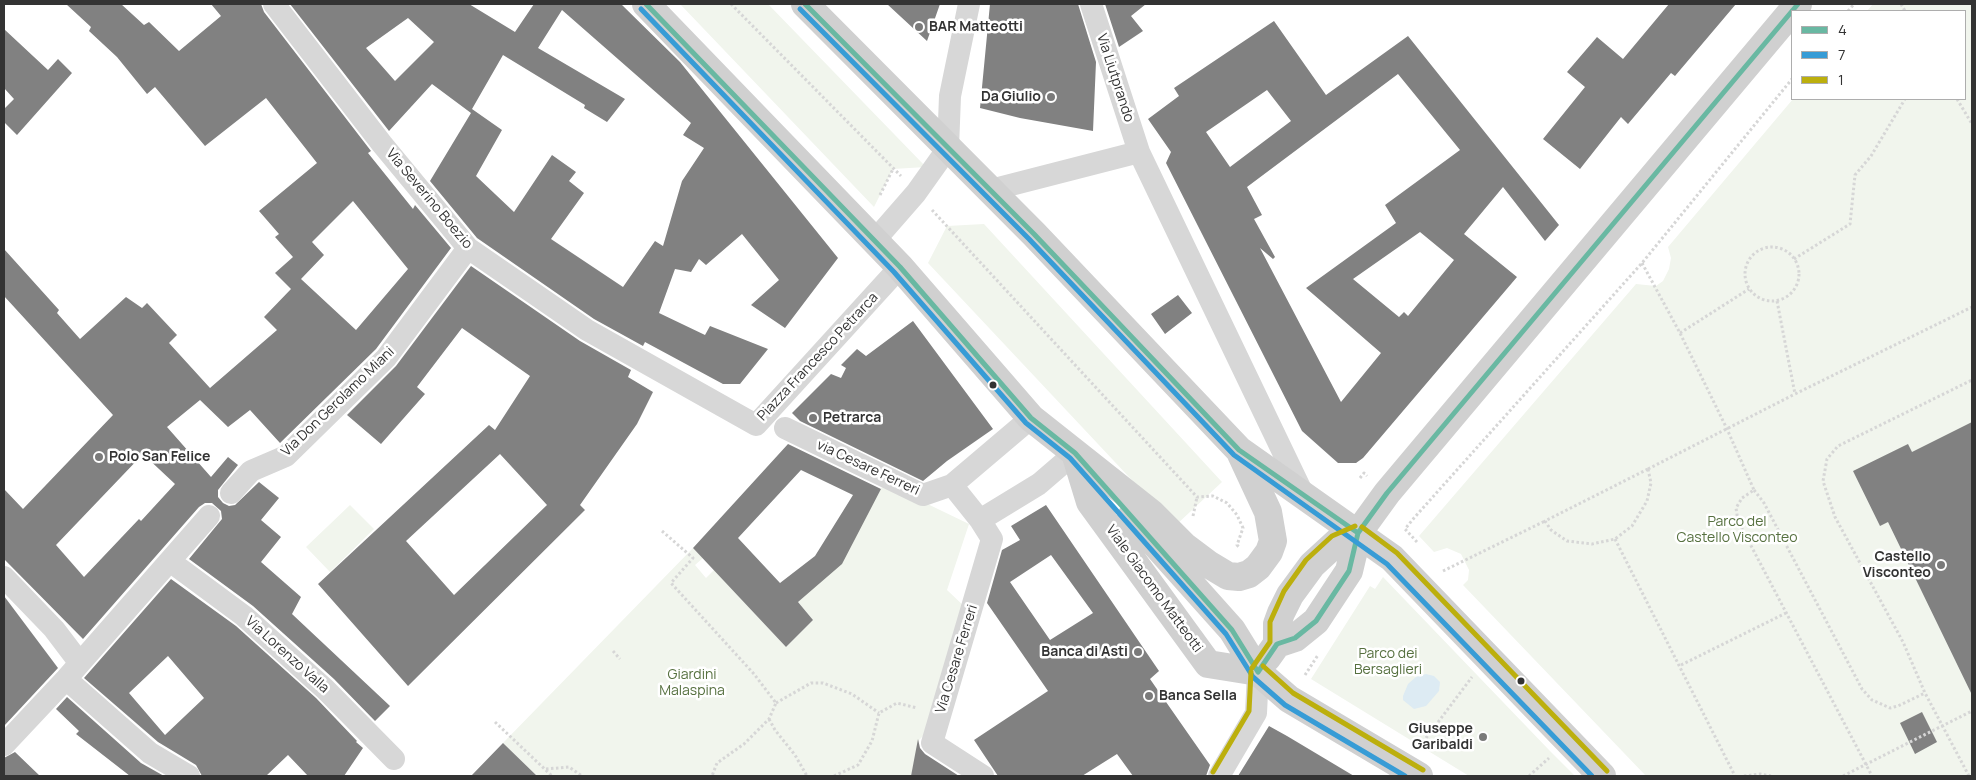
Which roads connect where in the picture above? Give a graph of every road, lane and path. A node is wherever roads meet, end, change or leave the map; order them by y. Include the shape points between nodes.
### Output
1 (274, 4) edge
2 (646, 4) edge
3 (731, 4) edge
4 (805, 4) edge
5 (969, 4) edge
6 (1092, 4) edge
7 (1791, 12) edge
8 (1791, 80) edge
9 (1904, 100) edge
10 (1958, 100) edge
11 (1972, 124) edge
12 (948, 148) junction
13 (1139, 152) junction
14 (991, 190) junction
15 (916, 192) junction
16 (875, 240) junction
17 (468, 248) junction
18 (1794, 259) junction
19 (1642, 263) junction
20 (900, 267) junction
21 (1749, 289) junction
22 (1777, 301) junction
23 (1972, 307) edge
24 (1680, 333) junction
25 (1972, 380) edge
26 (1795, 394) junction
27 (730, 408) joint
28 (1031, 418) junction
29 (785, 428) dead end
30 (1727, 429) junction
31 (1239, 450) junction
32 (1075, 454) junction
33 (1648, 469) junction
34 (1368, 476) dead end
35 (1360, 478) dead end
36 (952, 485) junction
37 (1754, 490) junction
38 (231, 493) dead end
39 (1305, 498) junction
40 (209, 516) dead end
41 (980, 520) junction
42 (1545, 521) junction
43 (662, 531) dead end
44 (1358, 532) junction
45 (1616, 539) junction
46 (1418, 544) dead end
47 (1243, 551) dead end
48 (171, 562) junction
49 (1437, 564) dead end
50 (4, 577) edge
51 (1786, 613) junction
52 (1277, 644) junction
53 (613, 651) dead end
54 (620, 659) dead end
55 (1681, 666) junction
56 (73, 671) junction
57 (1258, 672) junction
58 (1475, 672) dead end
59 (1926, 693) junction
60 (776, 703) junction
61 (1972, 711) edge
62 (879, 713) junction
63 (769, 719) junction
64 (939, 720) junction
65 (495, 722) dead end
66 (4, 746) edge
67 (1420, 746) dead end
68 (1553, 754) dead end
69 (394, 759) dead end
70 (1866, 764) junction
71 (545, 770) junction
72 (189, 776) edge
73 (552, 776) edge
74 (582, 776) edge
75 (712, 776) edge
76 (807, 776) edge
77 (834, 776) edge
78 (983, 776) edge
79 (1219, 776) edge
80 (1419, 776) edge
81 (1529, 776) edge
82 (1602, 776) edge
83 (1735, 776) edge
84 (1744, 776) edge
85 (1771, 776) edge
86 (1843, 776) edge
87 (1872, 776) edge
88 (1969, 776) edge

1 - 17 street, Via Severino Boezio via 382,144
2 - 16 street, Viale Giacomo Matteotti
3 - 15 path
4 - 12 street, Viale Giacomo Matteotti
5 - 12 street via 950,96
6 - 13 street, Via Liutprando
7 - 44 street via 1473,388
8 - 19 path
9 - 18 path via 1871,156 1855,175 1850,224
10 - 11 path
12 - 14 street, Viale Giacomo Matteotti
12 - 15 street
13 - 14 street
13 - 39 street
14 - 31 street, Viale Giacomo Matteotti
15 - 16 street
15 - 47 path via 1197,497 1213,496 1227,503 1243,528 1237,545
16 - 20 street, Viale Giacomo Matteotti
17 - 27 street, Via Severino Boezio via 587,330 675,381
17 - 38 street, Via Don Gerolamo Miani via 386,358 286,456 251,471
18 - 21 path via 1779,248 1761,249 1748,262 1745,280
18 - 22 path via 1799,276 1797,284 1792,292
19 - 24 path
19 - 46 path via 1414,518 1405,530
20 - 27 street, Piazza Francesco Petrarca via 756,425
20 - 28 street, Viale Giacomo Matteotti
21 - 22 path via 1761,299
21 - 24 path
22 - 26 path
23 - 26 path
24 - 30 path
25 - 59 path via 1838,446 1832,451 1824,469 1823,481 1832,510 1903,642
26 - 30 path
28 - 32 street, Viale Giacomo Matteotti
28 - 36 street
29 - 36 street, via Cesare Ferreri via 923,495
30 - 33 path
30 - 37 path
31 - 32 street, Viale Giacomo Matteotti via 1268,512 1273,541 1262,562 1249,574 1239,577 1228,576 1184,546 1151,513
31 - 39 street, Viale Giacomo Matteotti
32 - 41 street via 1038,484
32 - 57 street, Viale Giacomo Matteotti via 1232,630
32 - 57 street, Viale Giacomo Matteotti via 1090,502 1208,664
33 - 42 path
33 - 45 path via 1651,483 1647,500 1632,526
34 - 35 path via 1364,473
36 - 41 street, Via Cesare Ferreri
37 - 51 path via 1742,498 1736,508 1738,521
37 - 59 path via 1764,503 1862,689 1872,700 1890,708
39 - 44 street, Viale Giacomo Matteotti
40 - 48 street
41 - 64 street, Via Cesare Ferreri via 992,539
42 - 45 path via 1551,530 1567,541 1592,544
42 - 49 path via 1444,571
43 - 60 path via 693,558 671,582
44 - 52 street via 1349,571 1316,621 1295,638
44 - 52 street via 1337,542 1312,565 1290,595 1277,624
44 - 82 street, Viale Giacomo Matteotti via 1392,558
45 - 55 path
48 - 56 street
48 - 69 street, Via Lorenzo Valla via 244,616 325,689
50 - 56 street via 54,629
51 - 55 path
51 - 70 path
52 - 57 street
53 - 54 path
55 - 83 path
56 - 66 street
56 - 72 street via 150,753
57 - 79 street via 1256,713
57 - 80 street via 1289,699
58 - 67 path
59 - 88 path
60 - 62 path via 811,683 823,683 852,694
60 - 63 path
61 - 70 path, bridge
62 - 64 path via 897,703
62 - 77 path via 872,741 858,765
63 - 75 path via 744,744 717,763
63 - 76 path
64 - 78 street, Via Cesare Ferreri via 932,743
65 - 71 path
68 - 81 path
70 - 86 path
70 - 87 path
71 - 73 path
71 - 74 path via 569,767
84 - 85 path

